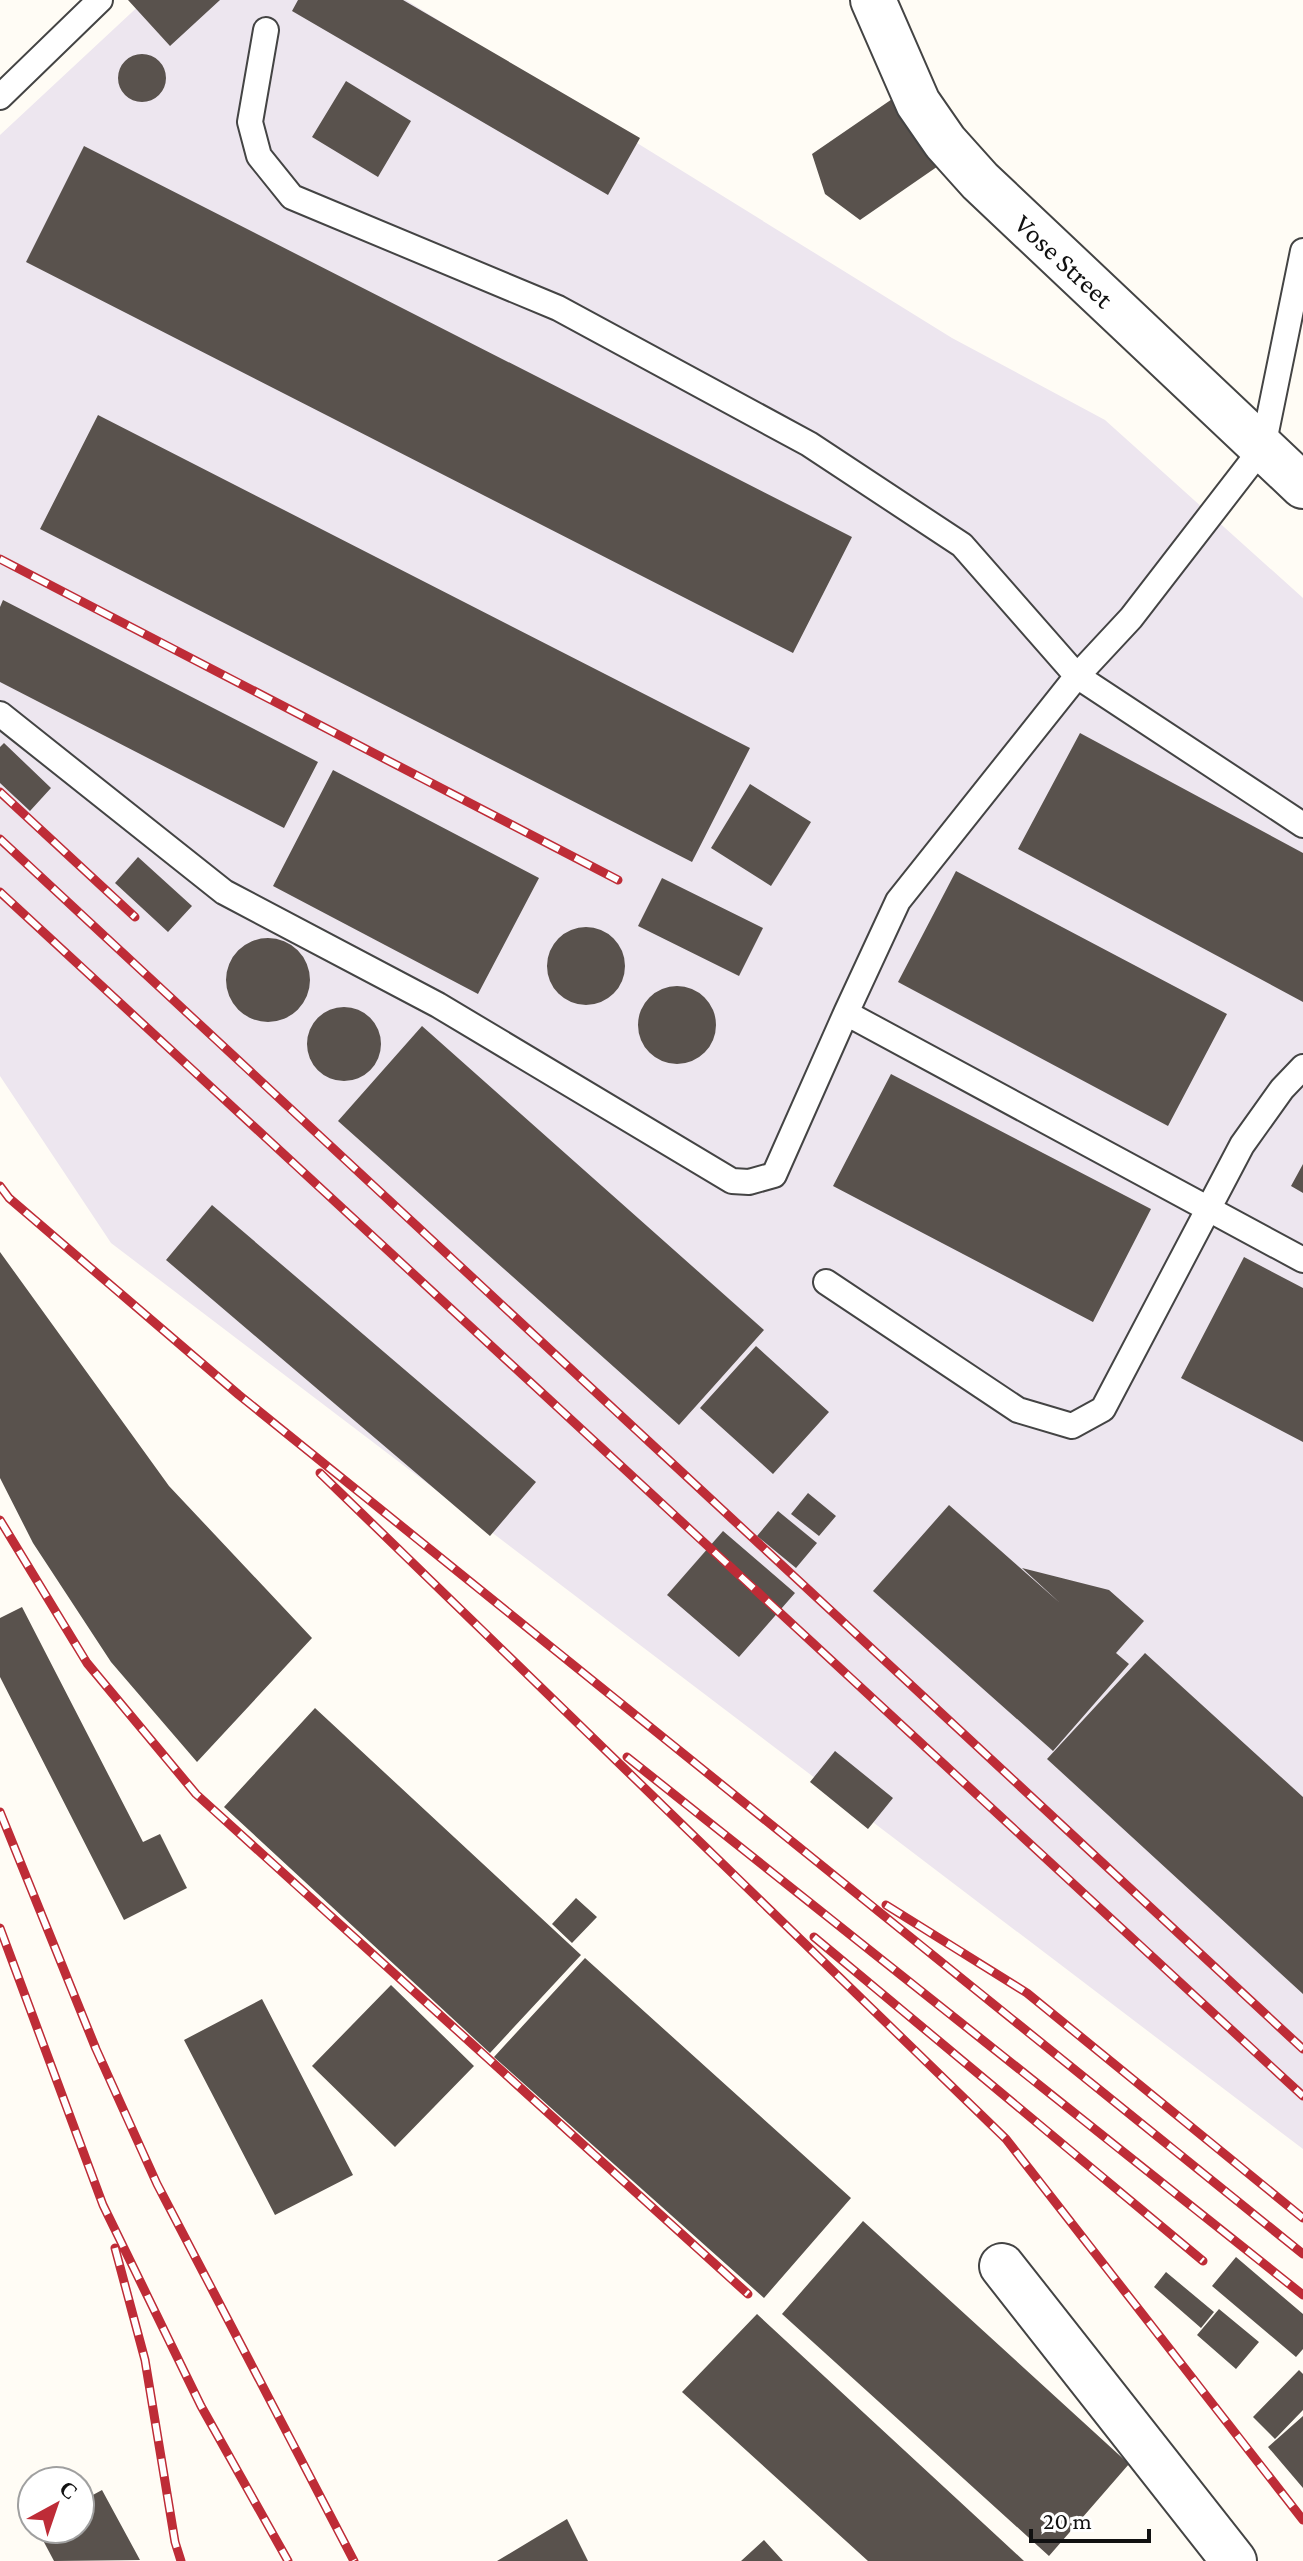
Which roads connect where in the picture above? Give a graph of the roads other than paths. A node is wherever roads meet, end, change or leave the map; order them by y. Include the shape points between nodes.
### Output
1 (100, 0) edge
2 (873, 0) edge
3 (266, 30) dead end
4 (0, 97) edge
5 (1303, 251) edge
6 (1263, 447) junction
7 (1303, 486) edge
8 (1077, 676) junction
9 (0, 714) edge
10 (1303, 825) edge
11 (846, 1013) junction
12 (1303, 1067) edge
13 (1209, 1209) junction
14 (1303, 1260) edge
15 (826, 1282) dead end
16 (1002, 2266) dead end
17 (1234, 2561) edge

1 - 4 lane
2 - 6 street, Vose Street via 918,103 945,142
3 - 8 lane via 250,122 259,156 292,197 558,308 809,444 962,545
5 - 6 lane
6 - 7 street, Vose Street
6 - 8 lane via 1131,618
8 - 10 lane
8 - 11 lane via 898,901
9 - 11 lane via 224,892 438,1005 732,1181 774,1175
11 - 13 lane
12 - 13 lane via 1242,1145
13 - 14 lane
13 - 15 lane via 1103,1409 1072,1426 1018,1410
16 - 17 street

